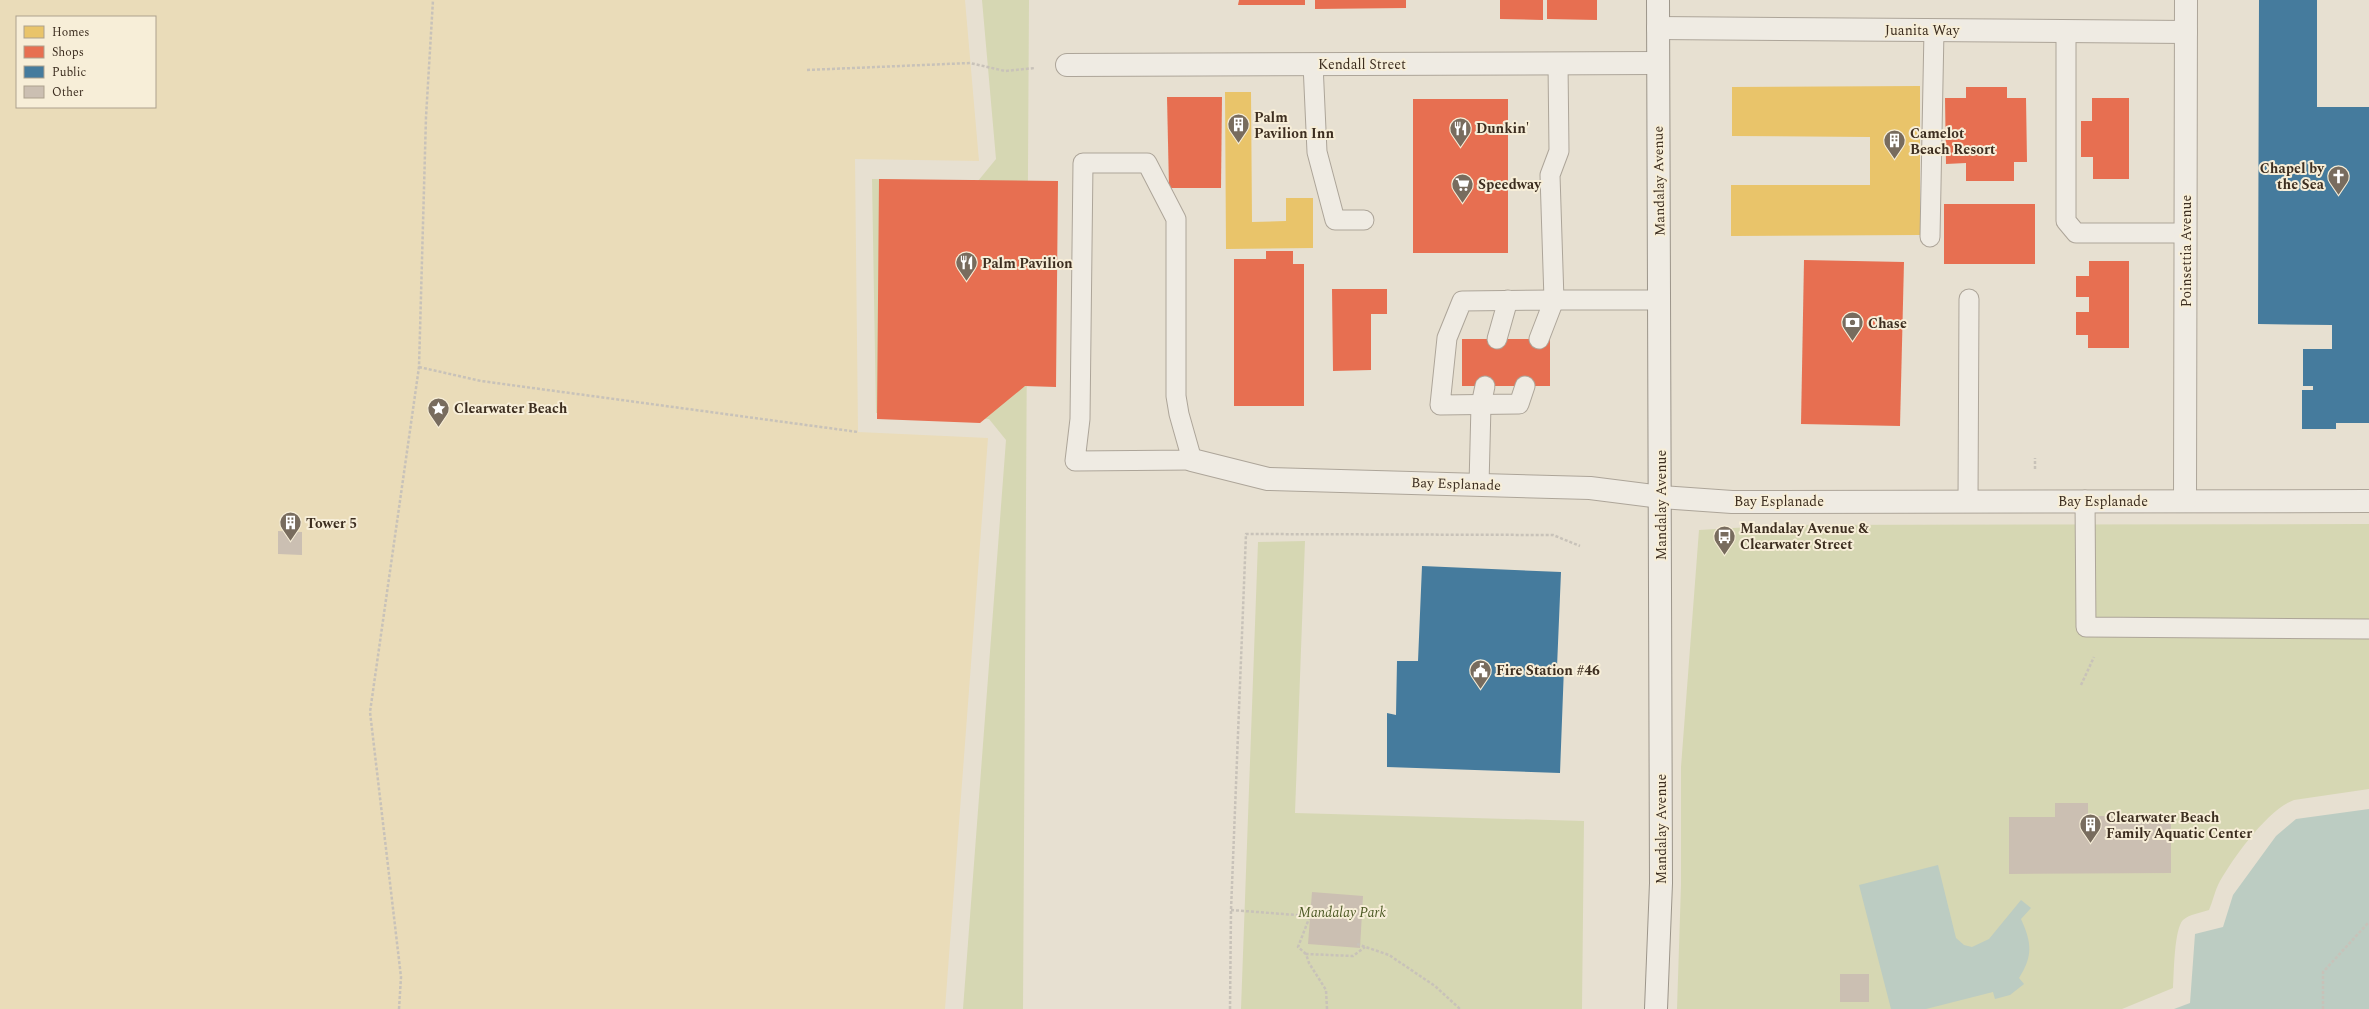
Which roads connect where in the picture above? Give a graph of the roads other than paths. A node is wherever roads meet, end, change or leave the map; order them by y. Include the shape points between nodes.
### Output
1 (1658, 0) edge
2 (2186, 0) edge
3 (1658, 28) junction
4 (1934, 30) junction
5 (2066, 32) junction
6 (2186, 32) junction
7 (1558, 63) junction
8 (1658, 63) junction
9 (1313, 64) junction
10 (1067, 65) road end
11 (1364, 220) dead end
12 (2186, 233) junction
13 (1930, 237) dead end
14 (1969, 299) dead end
15 (1508, 300) junction
16 (1554, 300) junction
17 (1660, 300) junction
18 (1496, 339) dead end
19 (1539, 339) dead end
20 (1485, 386) dead end
21 (1525, 386) dead end
22 (1481, 405) junction
23 (1192, 460) junction
24 (1479, 485) junction
25 (1661, 497) junction
26 (2085, 500) junction
27 (1968, 501) junction
28 (2185, 501) junction
29 (2369, 501) edge
30 (2369, 629) edge
31 (1656, 1009) edge

1 - 3 street, Mandalay Avenue
2 - 6 street, Poinsettia Avenue
3 - 4 street, Juanita Way
3 - 8 street, Mandalay Avenue
4 - 5 street, Juanita Way
4 - 13 lane
5 - 6 street, Juanita Way
5 - 12 lane via 2066,221 2076,233
6 - 12 street, Poinsettia Avenue
7 - 8 street, Kendall Street
7 - 9 street, Kendall Street
7 - 16 lane via 1559,151 1550,175
8 - 17 street, Mandalay Avenue
9 - 10 street, Kendall Street
9 - 11 lane via 1318,152 1335,220
12 - 28 street, Poinsettia Avenue
14 - 27 lane
15 - 16 lane
15 - 18 lane
15 - 22 lane via 1462,301 1447,338 1440,405
16 - 17 lane
16 - 19 lane
17 - 25 street, Mandalay Avenue
20 - 22 lane
21 - 22 lane via 1519,404
22 - 24 lane
23 - 23 lane via 1075,461 1080,419 1083,163 1147,163 1176,219 1176,396
23 - 24 street, Bay Esplanade via 1268,479
24 - 25 street, Bay Esplanade via 1590,488
25 - 27 street, Bay Esplanade via 1732,502
25 - 31 street, Mandalay Avenue via 1661,883
26 - 27 street, Bay Esplanade
26 - 28 street, Bay Esplanade
26 - 30 lane via 2086,627
28 - 29 street, Bay Esplanade

